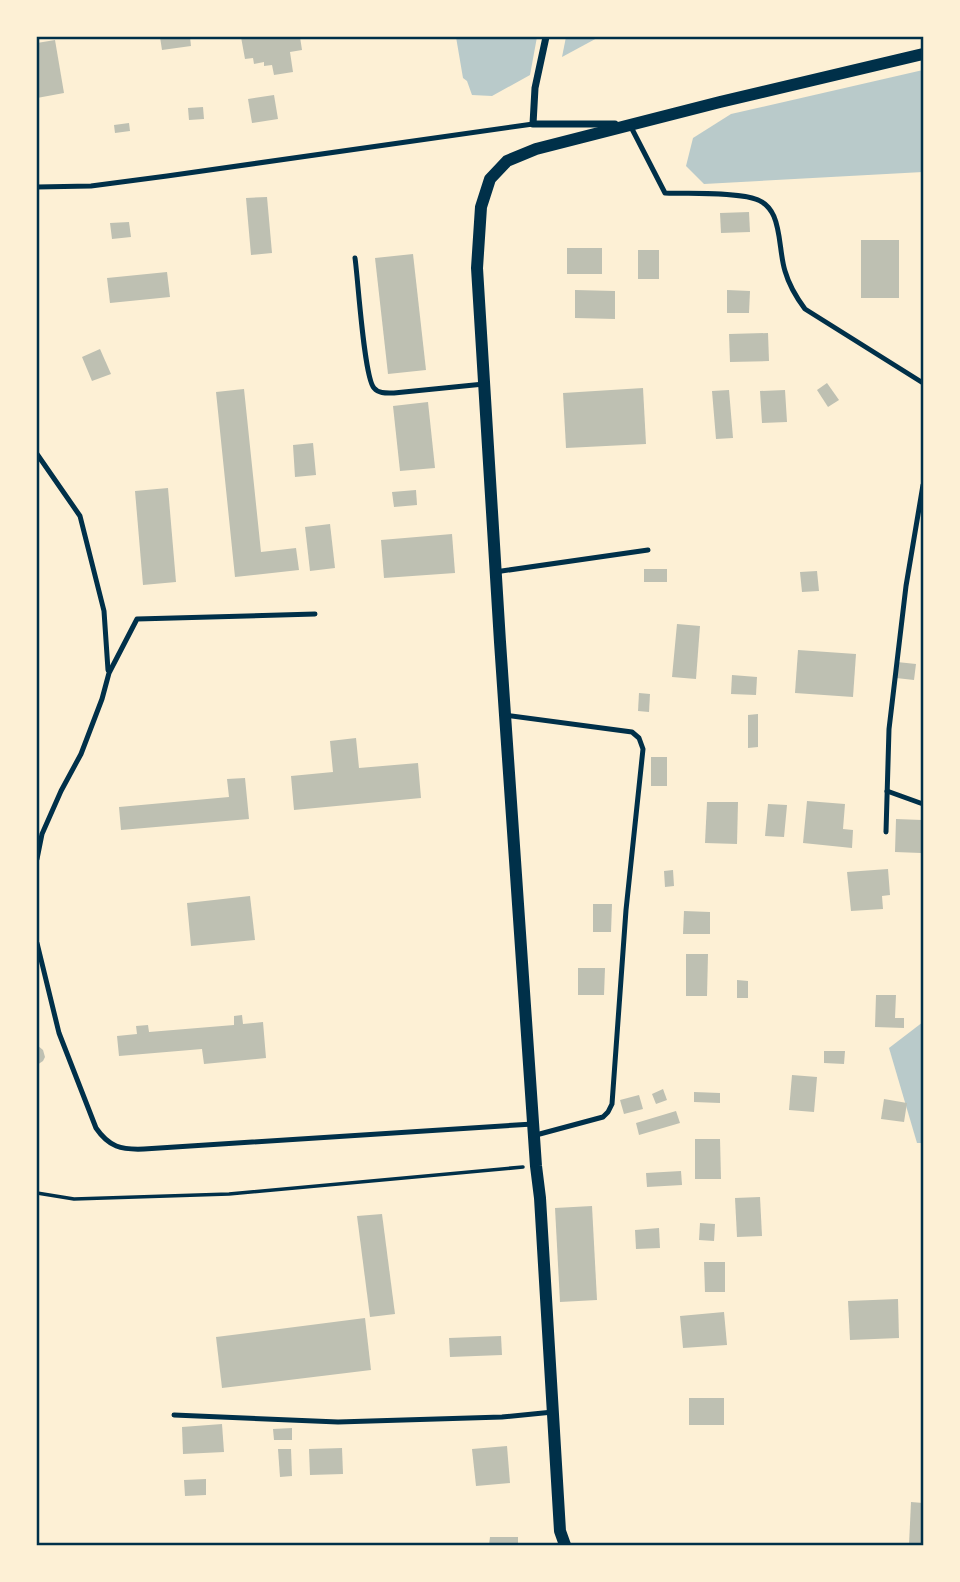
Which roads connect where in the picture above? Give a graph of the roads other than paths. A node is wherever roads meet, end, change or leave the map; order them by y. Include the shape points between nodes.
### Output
1 (546, 37) edge
2 (923, 54) edge
3 (533, 124) junction
4 (630, 124) junction
5 (37, 187) edge
6 (355, 258) dead end
7 (923, 383) edge
8 (484, 384) junction
9 (37, 454) edge
10 (923, 485) edge
11 (648, 550) dead end
12 (495, 572) junction
13 (315, 614) dead end
14 (109, 673) junction
15 (505, 715) junction
16 (887, 791) junction
17 (923, 804) edge
18 (886, 832) dead end
19 (37, 859) edge
20 (37, 943) edge
21 (533, 1130) junction
22 (553, 1412) junction
23 (174, 1415) dead end
24 (565, 1545) edge

1 - 3 street
2 - 4 street
3 - 4 street
3 - 5 lane via 91,186
4 - 7 lane via 665,193 738,196 765,203 776,221 792,291 805,309
4 - 8 street via 536,149 508,161 491,179 481,207 477,268
6 - 8 lane via 371,386 394,393
8 - 12 street
9 - 14 lane via 80,516 104,611
10 - 16 lane via 889,729
11 - 12 lane
12 - 15 street
13 - 14 lane via 136,619
14 - 19 lane via 81,754 42,834
15 - 21 street
15 - 21 lane via 632,732 643,749 612,1104 603,1117
16 - 17 lane
16 - 18 lane
20 - 21 lane via 59,1033 96,1128 117,1147 130,1150
21 - 22 street
22 - 23 lane via 338,1422
22 - 24 street via 560,1531

